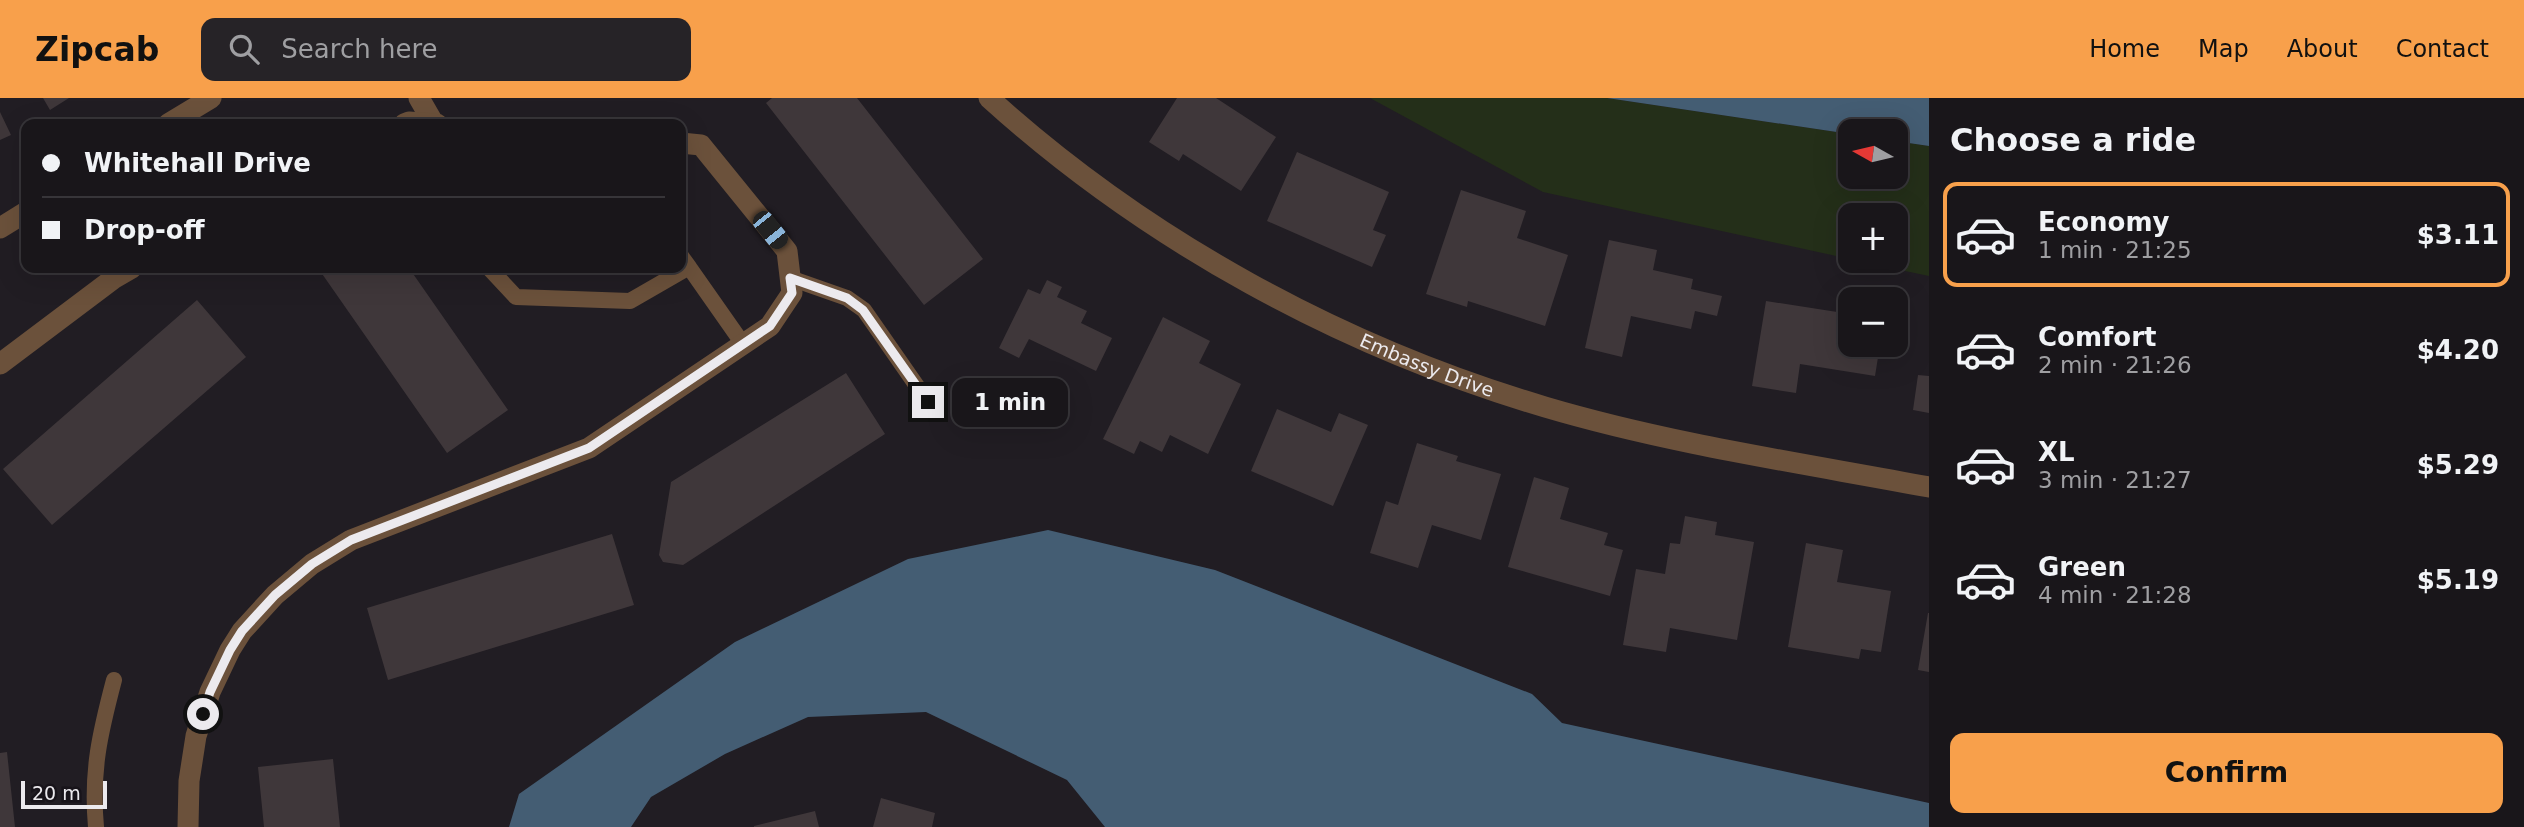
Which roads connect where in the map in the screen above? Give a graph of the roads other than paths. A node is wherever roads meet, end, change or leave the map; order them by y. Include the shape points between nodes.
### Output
1 (211, 98) edge
2 (419, 98) edge
3 (989, 98) edge
4 (176, 119) edge
5 (433, 119) edge
6 (686, 144) edge
7 (21, 215) edge
8 (0, 228) edge
9 (686, 263) edge
10 (123, 273) edge
11 (494, 273) edge
12 (669, 273) edge
13 (790, 278) junction
14 (743, 344) junction
15 (0, 364) edge
16 (928, 402) dead end
17 (1929, 487) edge
18 (114, 680) dead end
19 (96, 827) edge
20 (188, 827) edge

1 - 4 street
2 - 5 street
3 - 17 street, Embassy Drive via 1092,182 1174,238 1270,294 1439,371 1545,407 1641,432
6 - 13 street via 701,145 787,251
7 - 8 street
9 - 14 lane
10 - 15 street
11 - 12 lane via 516,297 630,301
13 - 14 street via 792,293 770,326
13 - 16 lane via 847,298 863,310
14 - 20 street via 589,448 351,540 275,595 242,631 210,692 196,736
18 - 19 lane via 98,740 93,796

